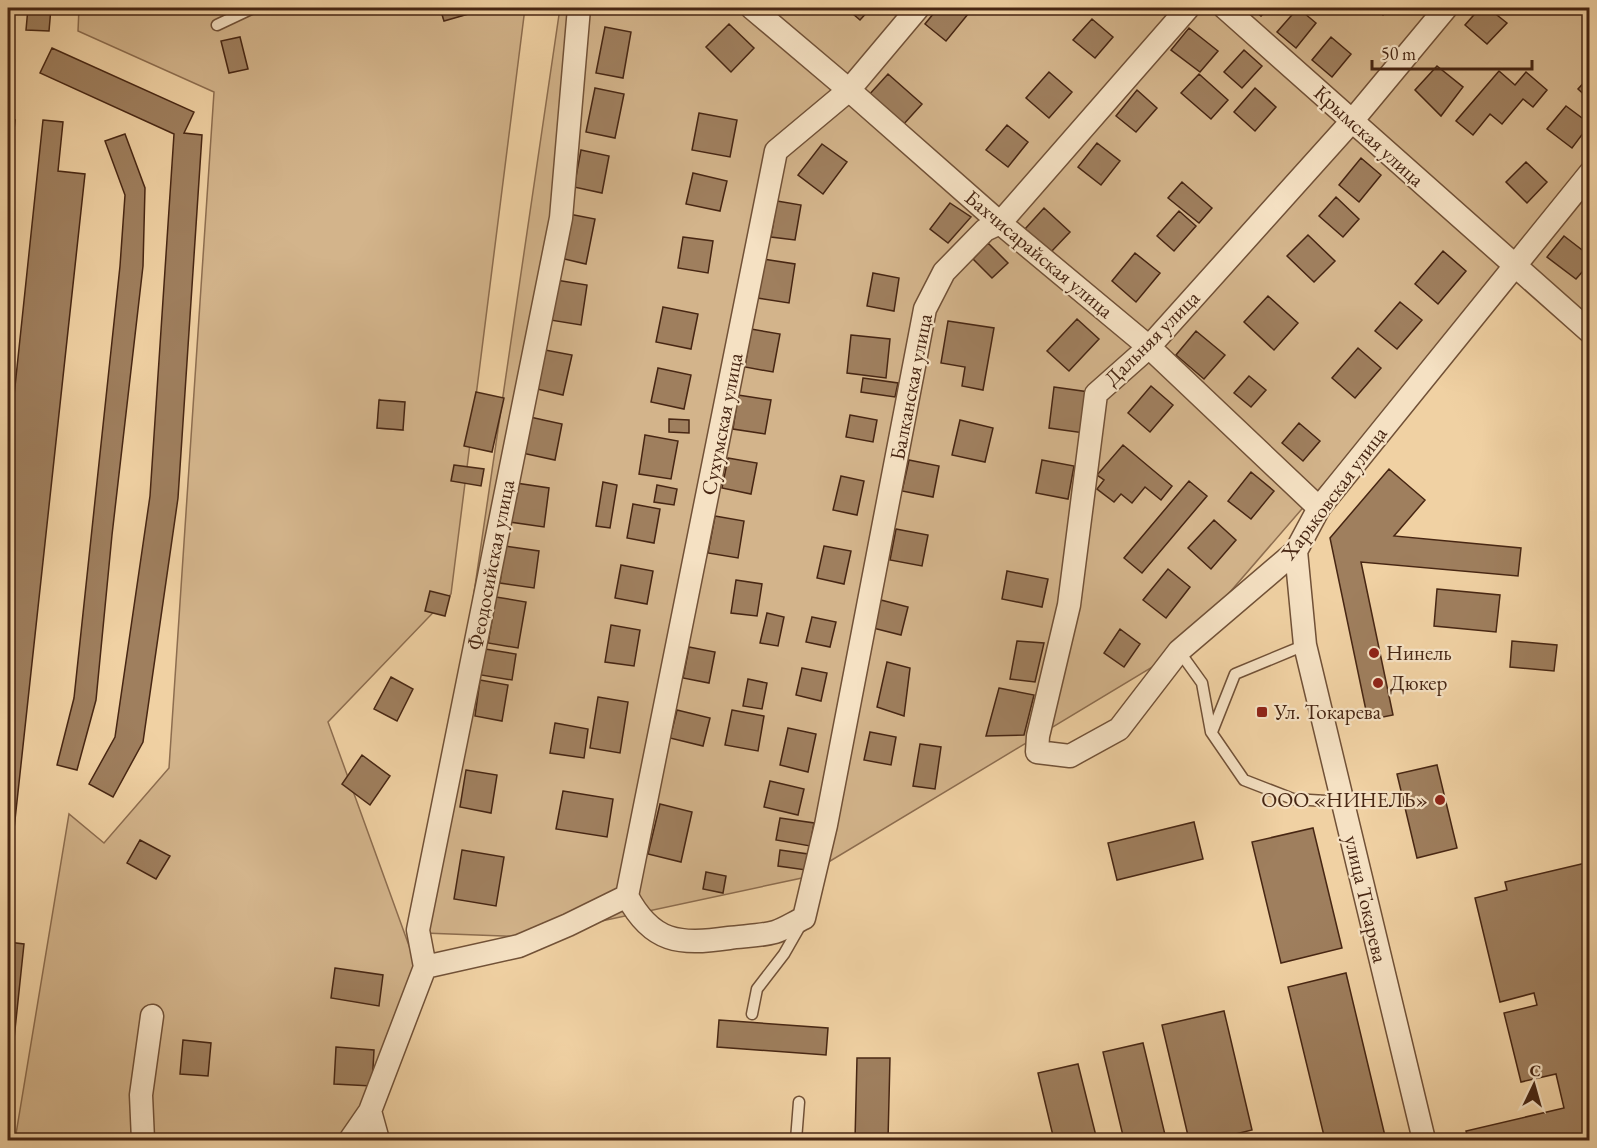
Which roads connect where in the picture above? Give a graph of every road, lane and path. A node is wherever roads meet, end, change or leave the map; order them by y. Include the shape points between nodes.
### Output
1 (253, 8) edge
2 (579, 8) edge
3 (752, 8) edge
4 (918, 8) edge
5 (1188, 8) edge
6 (1225, 8) edge
7 (1446, 8) edge
8 (217, 25) dead end
9 (849, 90) junction
10 (1352, 121) junction
11 (1590, 173) edge
12 (1000, 223) junction
13 (1514, 265) junction
14 (1590, 332) edge
15 (1149, 347) junction
16 (1319, 507) junction
17 (1296, 551) junction
18 (1305, 645) junction
19 (1179, 651) junction
20 (1211, 732) junction
21 (1037, 752) joint
22 (1343, 802) junction
23 (627, 896) junction
24 (804, 918) junction
25 (425, 968) junction
26 (752, 1014) dead end
27 (152, 1016) dead end
28 (799, 1102) dead end
29 (370, 1111) junction
30 (143, 1140) edge
31 (350, 1140) edge
32 (378, 1140) edge
33 (796, 1140) edge
34 (1424, 1140) edge

1 - 8 lane
2 - 25 street, Феодосийская улица via 561,218 418,930
3 - 9 street, Бахчисарайская улица
4 - 9 street, Сухумская улица
5 - 12 street, Балканская улица
6 - 10 street, Крымская улица
7 - 10 street, Дальняя улица
9 - 12 street, Бахчисарайская улица
9 - 23 street, Сухумская улица via 776,151
10 - 13 street, Крымская улица
10 - 15 street, Дальняя улица
11 - 13 street, Харьковская улица
12 - 15 street, Бахчисарайская улица
12 - 24 street, Балканская улица via 984,230 944,272 925,309 826,825
13 - 14 street, Крымская улица
13 - 16 street, Харьковская улица
15 - 16 street, Бахчисарайская улица
15 - 21 street, Дальняя улица via 1096,394 1069,605
16 - 17 street, Харьковская улица
17 - 18 street, улица Токарева
17 - 19 street, Харьковская улица
18 - 20 lane via 1235,674
18 - 22 street, улица Токарева
19 - 20 lane via 1202,683
19 - 21 street, Харьковская улица via 1119,729 1070,756
20 - 22 lane via 1244,780 1293,799
22 - 34 street, улица Токарева
23 - 24 street via 636,914 650,928 686,942 775,932
23 - 25 street via 519,946
24 - 26 lane via 784,954 757,989
25 - 29 street
27 - 30 street via 141,1095
28 - 33 lane
29 - 31 street
29 - 32 street

